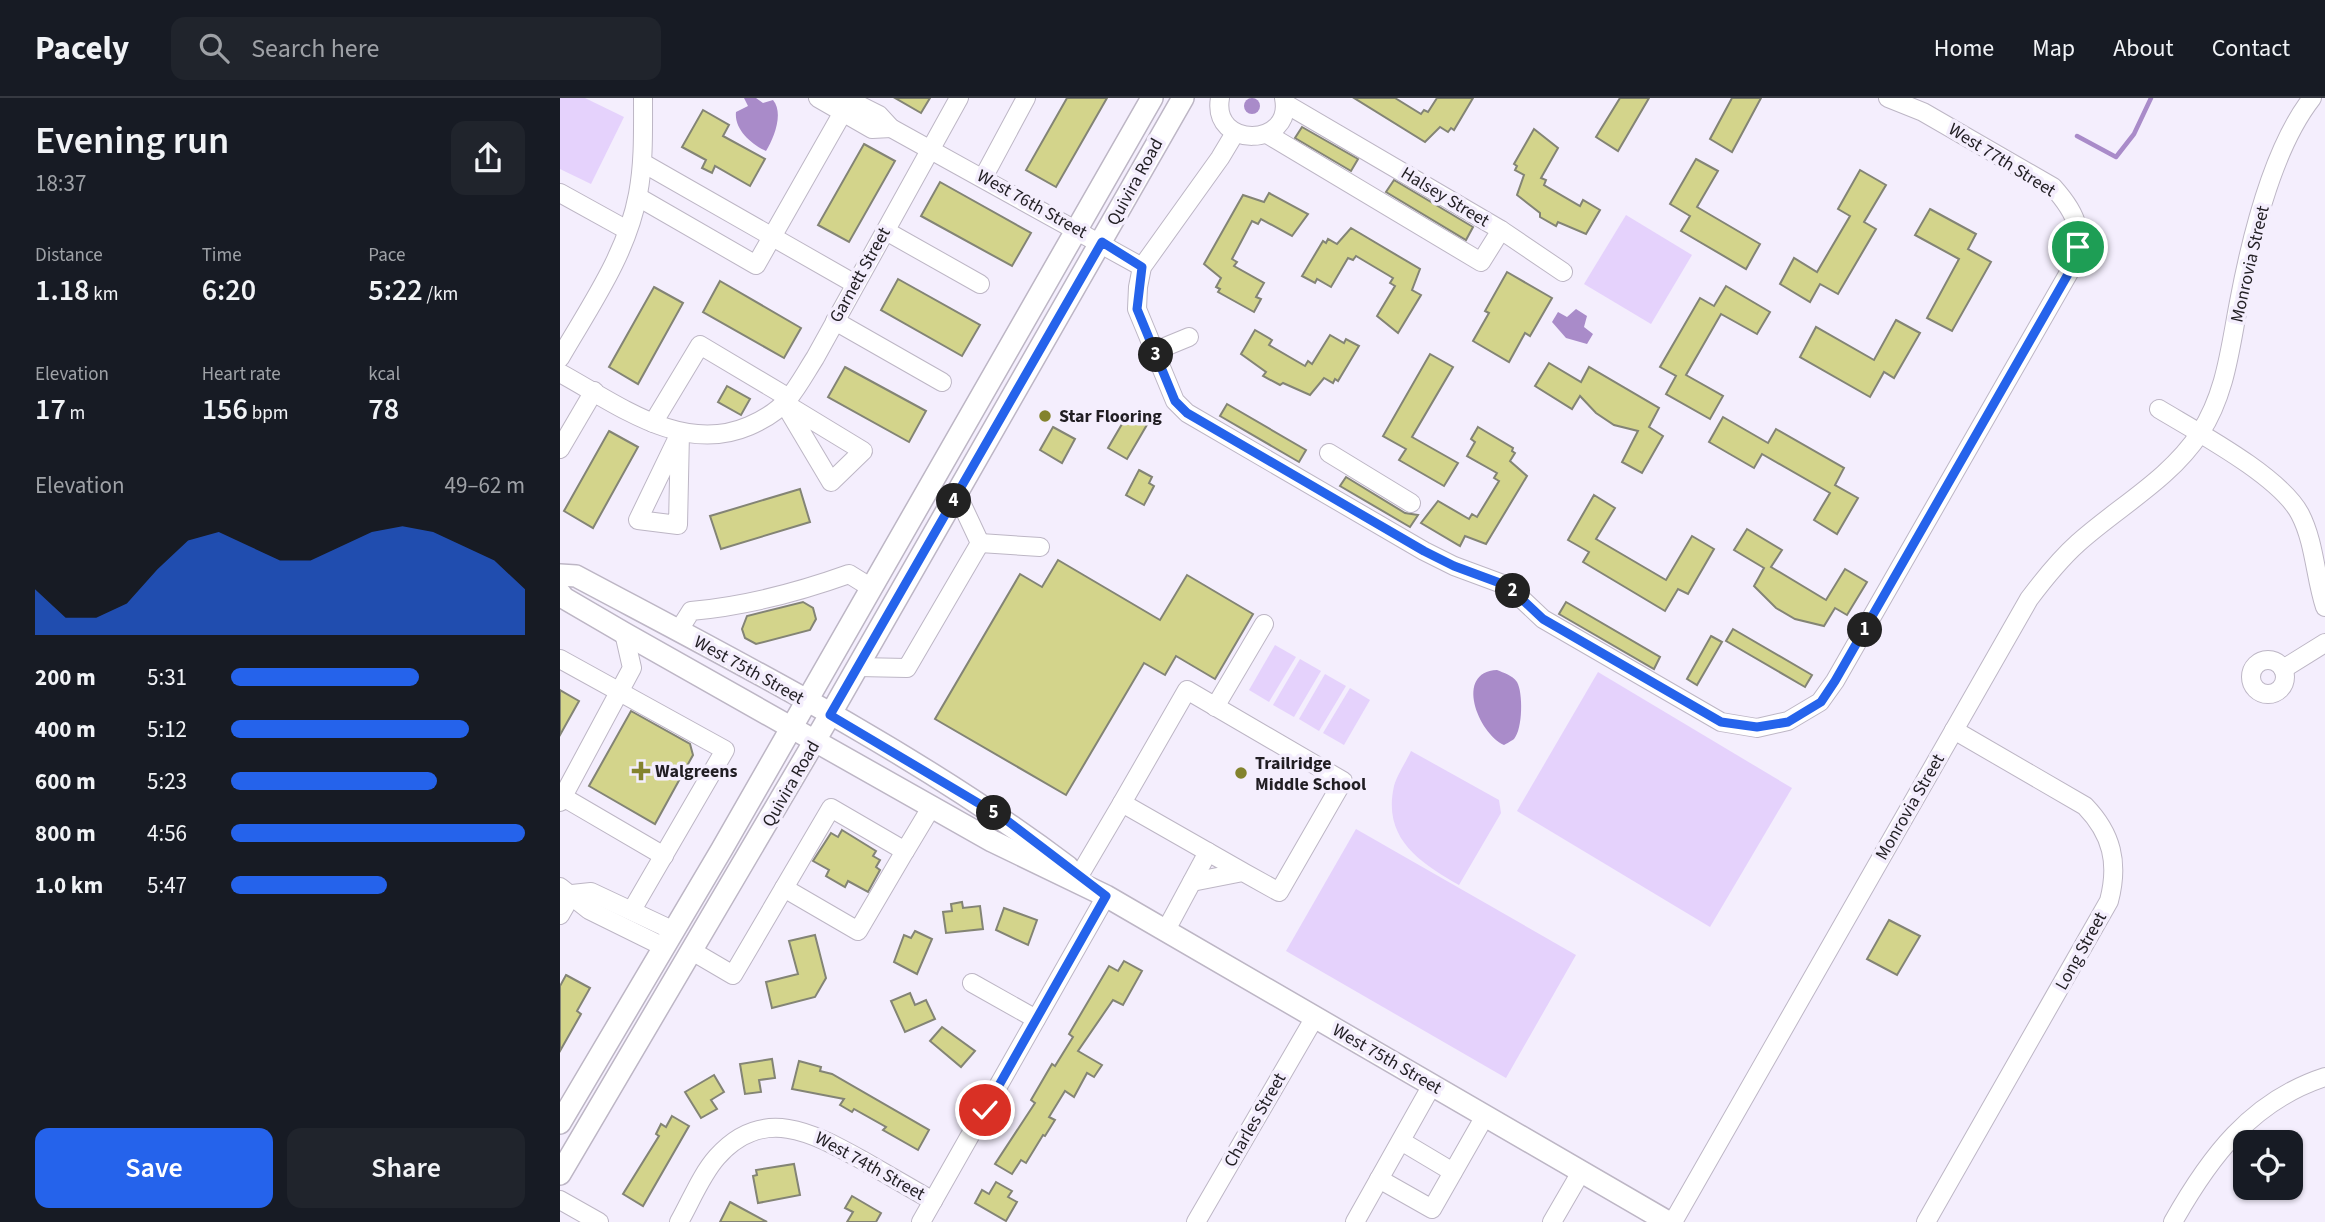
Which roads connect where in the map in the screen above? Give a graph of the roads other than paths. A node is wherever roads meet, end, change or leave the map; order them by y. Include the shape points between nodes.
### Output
1 (643, 98) edge
2 (818, 98) edge
3 (959, 98) edge
4 (1026, 98) edge
5 (1152, 98) edge
6 (1183, 98) edge
7 (1220, 98) edge
8 (1888, 98) edge
9 (2312, 98) edge
10 (1285, 101) edge
11 (847, 103) edge
12 (1235, 133) junction
13 (1267, 134) junction
14 (930, 148) junction
15 (643, 163) junction
16 (983, 177) junction
17 (560, 193) edge
18 (638, 197) junction
19 (627, 230) junction
20 (886, 230) junction
21 (1501, 230) junction
22 (1078, 231) junction
23 (772, 236) junction
24 (1102, 242) junction
25 (1142, 267) junction
26 (1563, 272) dead end
27 (855, 284) junction
28 (979, 284) dead end
29 (835, 321) junction
30 (1189, 337) dead end
31 (1154, 351) junction
32 (560, 358) edge
33 (560, 373) edge
34 (942, 382) dead end
35 (594, 391) junction
36 (787, 400) junction
37 (2159, 409) dead end
38 (653, 423) junction
39 (680, 433) junction
40 (2200, 433) junction
41 (560, 449) edge
42 (1329, 453) dead end
43 (957, 494) junction
44 (1411, 503) dead end
45 (980, 543) junction
46 (2318, 543) edge
47 (1040, 547) dead end
48 (560, 575) edge
49 (870, 587) junction
50 (560, 593) edge
51 (2325, 607) edge
52 (1264, 624) dead end
53 (679, 630) junction
54 (624, 633) junction
55 (2325, 643) edge
56 (560, 659) edge
57 (858, 667) junction
58 (2283, 669) dead end
59 (620, 691) junction
60 (804, 701) junction
61 (1215, 707) junction
62 (830, 715) junction
63 (790, 726) junction
64 (1954, 730) junction
65 (816, 740) junction
66 (561, 799) edge
67 (1122, 803) junction
68 (932, 806) junction
69 (905, 851) junction
70 (1208, 852) junction
71 (664, 856) junction
72 (1243, 872) junction
73 (1079, 876) junction
74 (1192, 882) junction
75 (784, 888) junction
76 (566, 890) edge
77 (1106, 896) junction
78 (632, 911) junction
79 (560, 915) edge
80 (1166, 930) junction
81 (667, 938) junction
82 (692, 951) junction
83 (972, 983) dead end
84 (1315, 1017) junction
85 (1036, 1019) junction
86 (2325, 1077) edge
87 (1432, 1085) junction
88 (1485, 1116) junction
89 (560, 1123) edge
90 (1401, 1141) junction
91 (1453, 1172) junction
92 (1581, 1172) junction
93 (560, 1174) edge
94 (1379, 1179) junction
95 (560, 1200) edge
96 (933, 1201) junction
97 (599, 1222) edge
98 (678, 1222) edge
99 (921, 1222) edge
100 (1196, 1222) edge
101 (1355, 1222) edge
102 (1552, 1222) edge
103 (1670, 1222) edge
104 (1926, 1222) edge
105 (2173, 1222) edge

1 - 15 street
2 - 11 street, West 76th Street
3 - 14 street, Garnett Street
4 - 16 street
5 - 22 main road, Quivira Road
6 - 24 main road, Quivira Road
7 - 12 street via 1220,116
8 - 31 street, West 77th Street via 1923,112 2053,187 2070,206 2078,228 2077,253 1835,681 1821,702 1773,726 1721,722 1543,619 1508,586 1424,551 1187,413 1175,401
9 - 40 street, Monrovia Street via 2269,187 2251,244 2223,385
10 - 13 street via 1280,123
10 - 21 street, Halsey Street
11 - 14 street, West 76th Street via 872,129 891,128
11 - 23 street
12 - 13 street via 1254,138
12 - 25 street
13 - 21 street, Halsey Street via 1481,262
14 - 16 street, West 76th Street
14 - 20 street, Garnett Street
15 - 18 street
15 - 23 street
16 - 22 street, West 76th Street
17 - 19 street
18 - 19 street
18 - 23 street via 756,265
19 - 32 street via 616,261
20 - 27 street, Garnett Street
20 - 28 street
21 - 26 street
22 - 24 street, West 76th Street
22 - 49 main road, Quivira Road
23 - 27 street
24 - 25 street, West 76th Street
24 - 43 main road, Quivira Road
25 - 31 street via 1137,309
27 - 29 street, Garnett Street
29 - 34 street
29 - 36 street, Garnett Street
30 - 31 street
33 - 35 street, Garnett Street
35 - 38 street, Garnett Street
35 - 41 street
36 - 36 street via 831,482 863,451
36 - 38 street via 700,345
36 - 39 street, Garnett Street via 738,430 718,436
37 - 40 street
38 - 39 street, Garnett Street
39 - 39 street via 644,508 638,520 678,525
40 - 46 street via 2286,495
40 - 64 street, Monrovia Street via 2171,466 2048,573
42 - 44 street
43 - 45 street
43 - 57 main road, Quivira Road
45 - 47 street
45 - 57 street via 907,668
46 - 51 street
48 - 53 main road, West 75th Street via 576,576
49 - 53 street via 849,574 740,606 691,611
49 - 60 main road, Quivira Road
50 - 54 main road, West 75th Street
52 - 61 street
53 - 60 main road, West 75th Street
54 - 59 street via 632,668
54 - 63 main road, West 75th Street
55 - 58 street
56 - 59 street
57 - 62 main road, Quivira Road
59 - 66 street
59 - 71 street via 726,750
60 - 62 main road, West 75th Street
60 - 63 main road, Quivira Road
61 - 67 street via 1187,690
61 - 72 street via 1343,781 1279,892
62 - 65 main road, Quivira Road
62 - 73 main road, West 75th Street via 1005,819
63 - 65 main road, West 75th Street
63 - 81 main road, Quivira Road
64 - 103 street, Monrovia Street
64 - 104 street, Long Street via 2085,806 2109,839 2115,859 2114,883 2109,901
65 - 68 main road, West 75th Street
65 - 82 main road, Quivira Road
66 - 71 street
67 - 70 street
67 - 73 street
68 - 69 street
68 - 77 main road, West 75th Street via 992,841
69 - 75 street via 831,808
69 - 75 street via 858,931
70 - 72 street
70 - 74 street
71 - 78 street
72 - 74 street
73 - 77 main road, West 75th Street
74 - 80 street
75 - 82 street via 733,975
76 - 78 street via 591,892
76 - 79 street
76 - 81 street via 589,910
77 - 80 main road, West 75th Street
77 - 85 street
78 - 81 street
80 - 84 main road, West 75th Street
81 - 82 main road
81 - 89 main road, Quivira Road
82 - 93 main road, Quivira Road
83 - 85 street
84 - 87 main road, West 75th Street
84 - 100 street, Charles Street
85 - 96 street
86 - 105 street via 2284,1096 2235,1131 2214,1155
87 - 88 main road, West 75th Street
87 - 90 street
88 - 91 street
88 - 92 main road, West 75th Street
90 - 91 street
90 - 94 street
91 - 94 street via 1432,1209
92 - 102 street
92 - 103 main road, West 75th Street
94 - 101 street
95 - 97 street
96 - 98 street, West 74th Street via 820,1136 787,1128 766,1129 734,1142 717,1158
96 - 99 street

